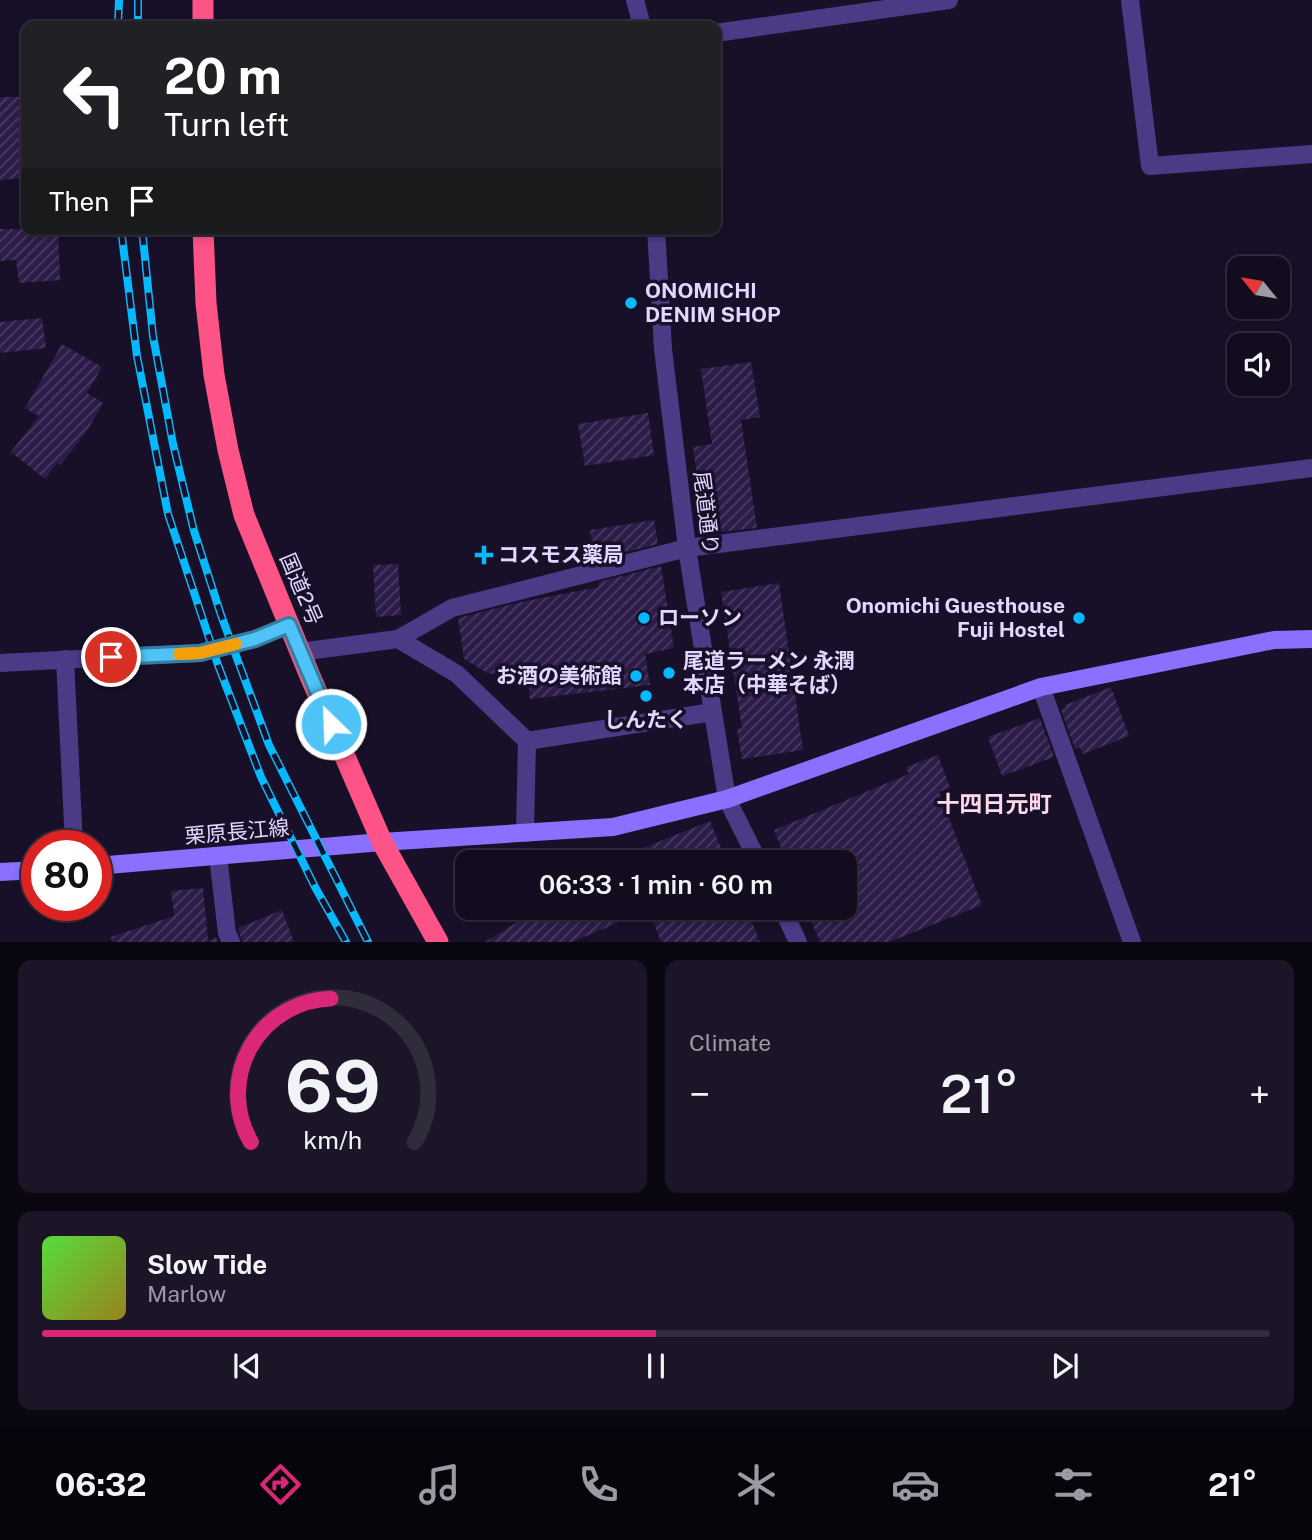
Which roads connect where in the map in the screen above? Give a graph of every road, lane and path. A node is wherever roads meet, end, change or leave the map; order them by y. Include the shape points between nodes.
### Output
1 (203, 0) edge
2 (635, 0) edge
3 (949, 0) edge
4 (1130, 0) edge
5 (203, 21) edge
6 (641, 21) edge
7 (721, 32) edge
8 (1312, 154) edge
9 (203, 235) edge
10 (656, 235) edge
11 (1312, 468) edge
12 (687, 548) junction
13 (289, 625) junction
14 (398, 639) junction
15 (1312, 639) edge
16 (300, 652) junction
17 (65, 659) junction
18 (0, 663) edge
19 (1041, 687) junction
20 (713, 712) junction
21 (527, 741) junction
22 (727, 799) junction
23 (73, 830) edge
24 (525, 834) junction
25 (382, 842) junction
26 (752, 850) edge
27 (218, 856) junction
28 (112, 865) edge
29 (21, 871) edge
30 (0, 872) edge
31 (788, 920) edge
32 (231, 942) edge
33 (438, 942) edge
34 (798, 942) edge
35 (1132, 942) edge

1 - 5 highway
2 - 6 street
3 - 7 street
4 - 8 street via 1150,166
9 - 13 highway, 国道2号 via 206,303 228,450 244,515
10 - 12 street, 尾道通り via 663,349
11 - 12 street
12 - 14 street via 452,608
12 - 20 street, 尾道通り
13 - 16 highway, 国道2号
13 - 17 street via 200,653
14 - 16 street
14 - 21 street via 457,674
15 - 19 street, 栗原長江線 via 1274,640
16 - 25 highway, 国道2号
17 - 18 street
17 - 23 street
19 - 22 street, 栗原長江線
19 - 35 street
20 - 21 street
20 - 22 street, 尾道通り
21 - 24 street
22 - 24 street, 栗原長江線 via 613,827
22 - 26 street, 尾道通り
24 - 25 street, 栗原長江線
25 - 27 street, 栗原長江線
25 - 33 highway, 国道2号
27 - 28 street, 栗原長江線
27 - 32 street
29 - 30 street
31 - 34 street

